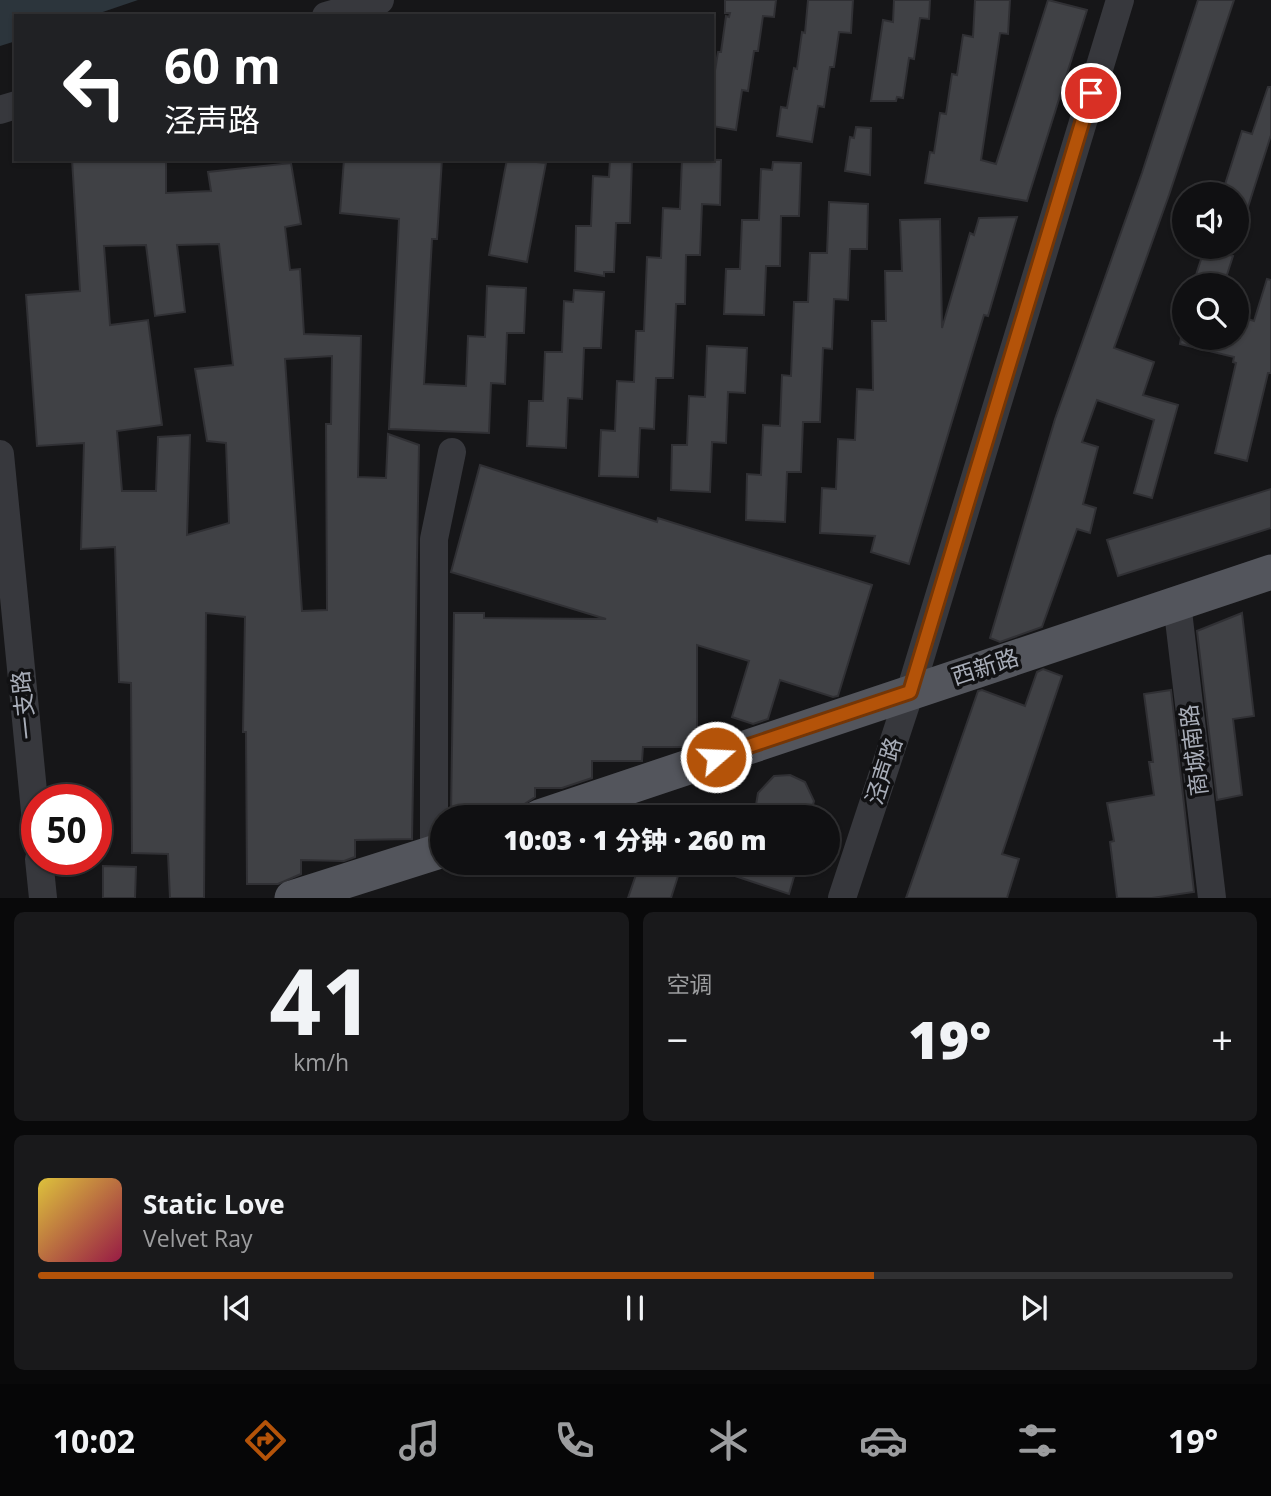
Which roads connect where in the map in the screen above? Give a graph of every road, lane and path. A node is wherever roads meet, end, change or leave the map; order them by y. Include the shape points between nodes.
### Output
1 (380, 0) edge
2 (1120, 0) edge
3 (333, 14) edge
4 (452, 452) dead end
5 (0, 454) edge
6 (1271, 572) edge
7 (1177, 603) junction
8 (910, 692) junction
9 (32, 784) edge
10 (437, 805) edge
11 (576, 805) edge
12 (430, 855) edge
13 (41, 875) edge
14 (43, 898) edge
15 (292, 898) edge
16 (842, 898) edge
17 (1212, 898) edge

1 - 3 street
2 - 8 street, 泾声路
4 - 10 street via 433,540
5 - 9 street, 一支路
6 - 7 main road, 西新路
7 - 8 main road, 西新路
7 - 17 street, 商城南路
8 - 11 main road, 西新路
8 - 16 street, 泾声路
12 - 15 main road
13 - 14 street

